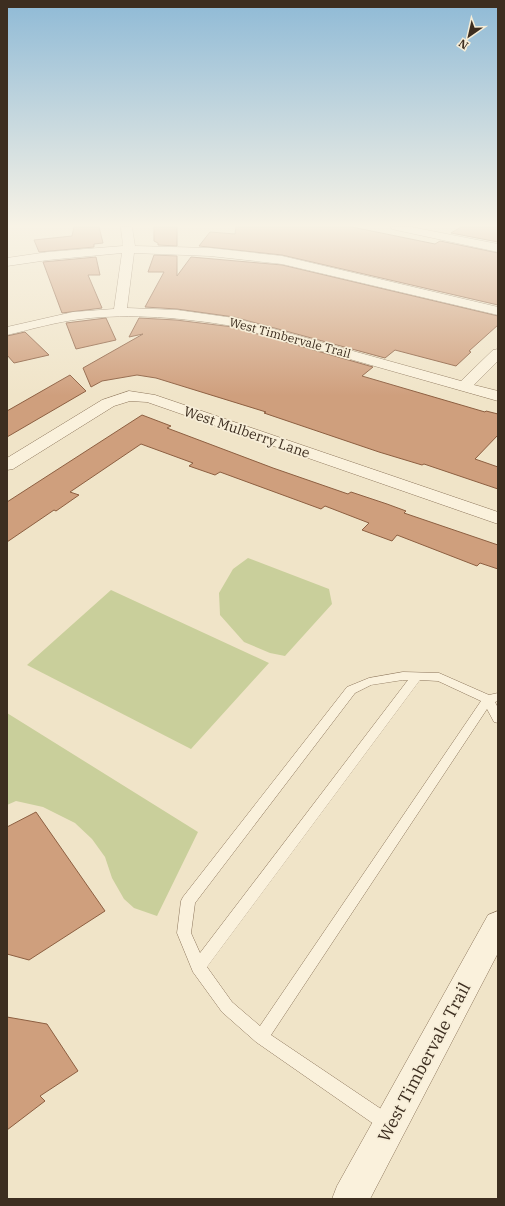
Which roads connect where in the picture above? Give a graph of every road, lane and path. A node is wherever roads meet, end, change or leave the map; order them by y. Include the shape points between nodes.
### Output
1 (124, 283) edge
2 (383, 283) edge
3 (120, 311) junction
4 (498, 311) edge
5 (7, 330) edge
6 (498, 353) edge
7 (464, 386) junction
8 (498, 396) edge
9 (7, 465) edge
10 (498, 518) edge
11 (417, 676) junction
12 (493, 698) edge
13 (498, 719) edge
14 (498, 924) edge
15 (198, 967) junction
16 (261, 1037) junction
17 (390, 1125) junction
18 (350, 1199) edge

1 - 3 street
2 - 4 street
3 - 5 street, West Timbervale Trail via 80,315
3 - 7 street, West Timbervale Trail via 170,313 234,322
6 - 7 street
7 - 8 street, West Timbervale Trail
9 - 10 street, West Mulberry Lane via 108,403 129,396 142,397
11 - 12 lane via 439,677
11 - 15 lane
11 - 15 lane via 369,682 351,690 188,901 184,933
12 - 13 lane
12 - 16 lane
14 - 17 street, West Timbervale Trail
15 - 16 lane via 227,1007
16 - 17 lane
17 - 18 street, West Timbervale Trail

